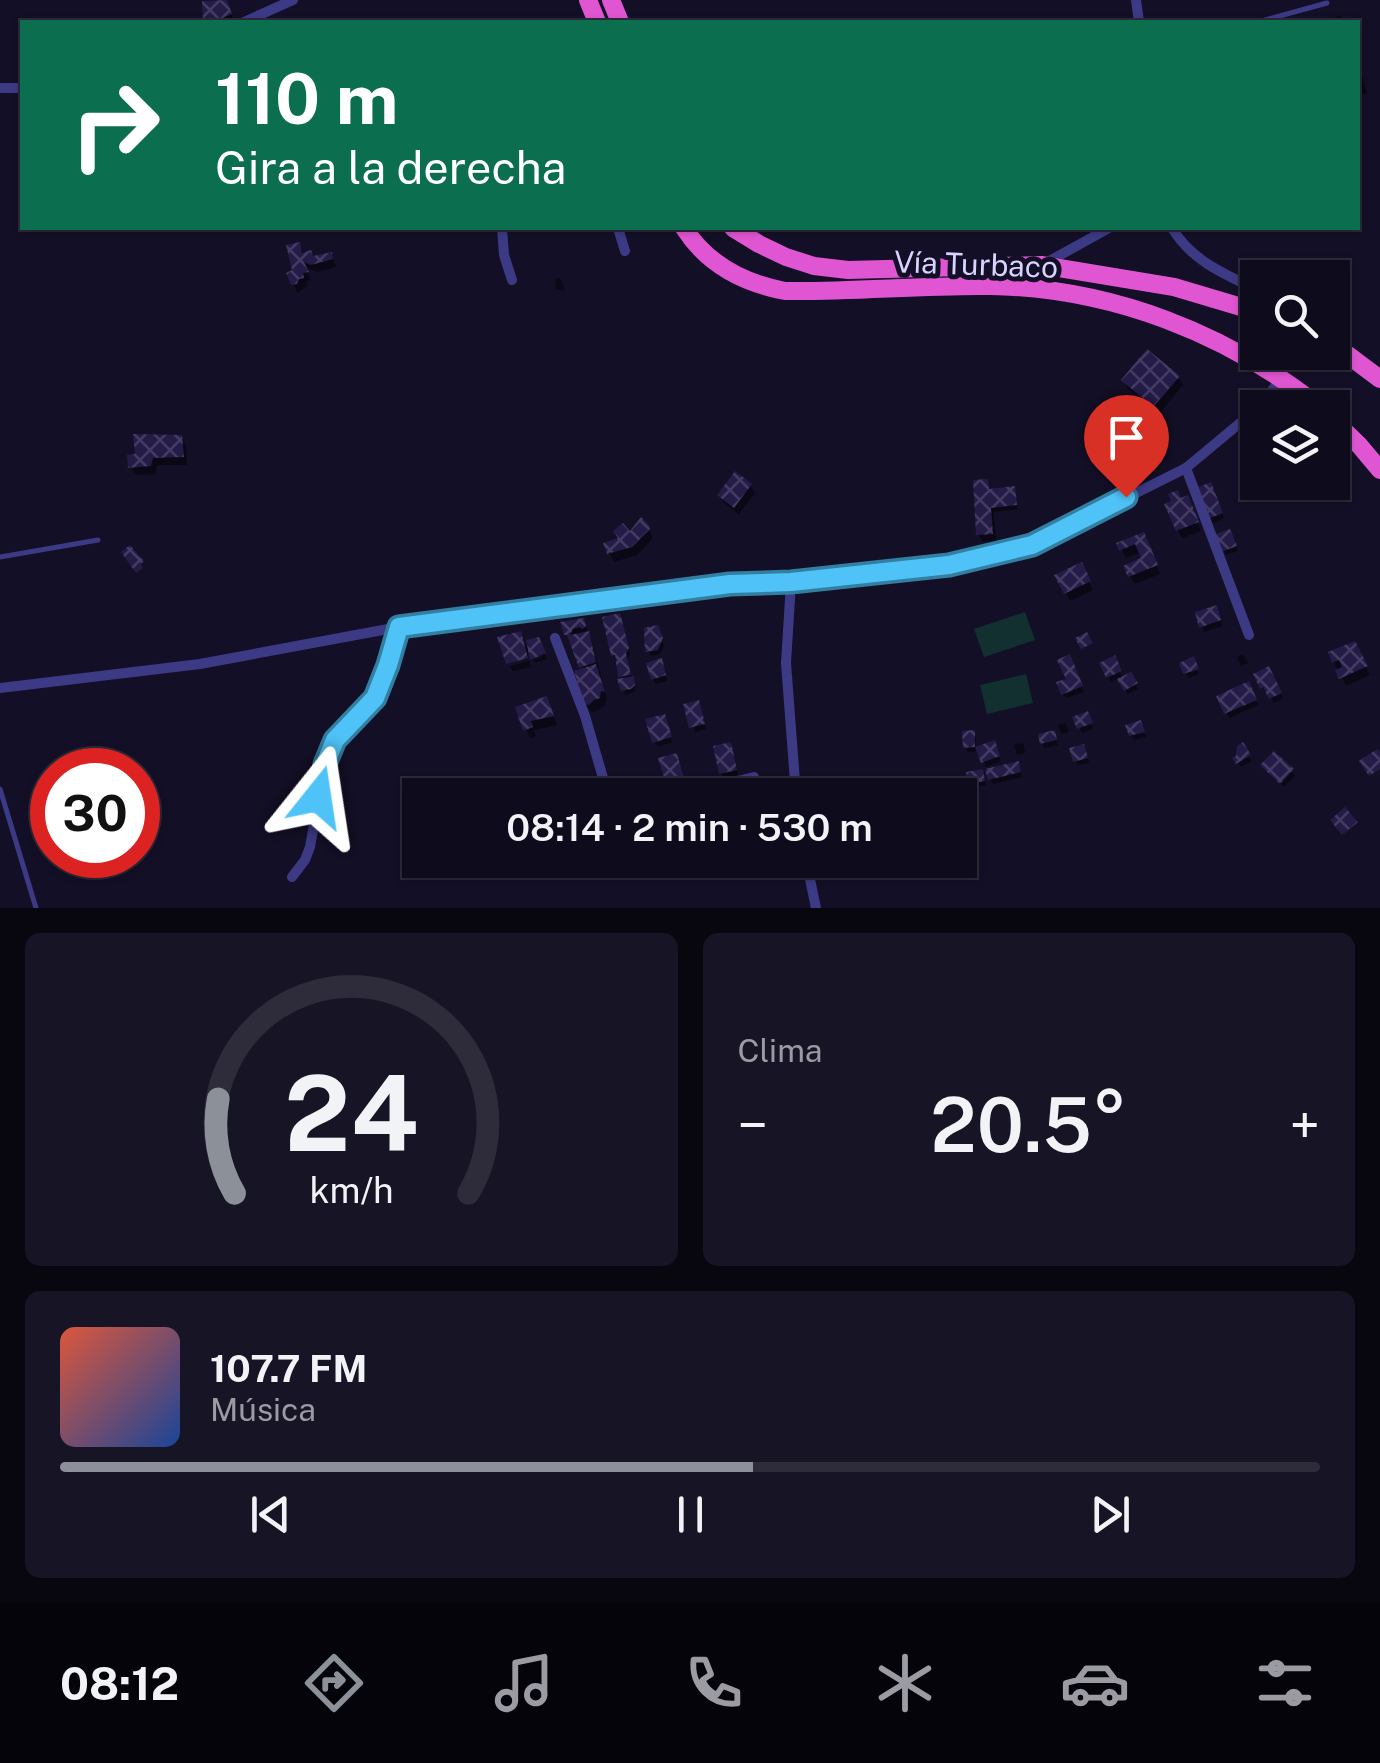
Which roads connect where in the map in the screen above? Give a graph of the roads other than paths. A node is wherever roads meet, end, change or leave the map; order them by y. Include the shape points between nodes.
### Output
1 (293, 0) edge
2 (1327, 2) dead end
3 (248, 20) edge
4 (1265, 20) edge
5 (502, 230) edge
6 (619, 230) edge
7 (686, 230) edge
8 (736, 230) edge
9 (1105, 230) edge
10 (1173, 230) edge
11 (625, 251) dead end
12 (1041, 265) junction
13 (512, 280) dead end
14 (1240, 281) edge
15 (1240, 306) edge
16 (1350, 358) edge
17 (1282, 379) junction
18 (1380, 379) edge
19 (1273, 390) edge
20 (1297, 390) edge
21 (1240, 423) edge
22 (1350, 438) edge
23 (1186, 468) junction
24 (1380, 470) edge
25 (98, 540) dead end
26 (0, 557) edge
27 (791, 582) junction
28 (399, 627) junction
29 (1249, 635) dead end
30 (555, 638) dead end
31 (0, 688) edge
32 (754, 777) dead end
33 (603, 778) edge
34 (750, 778) edge
35 (795, 778) edge
36 (0, 789) edge
37 (292, 877) dead end
38 (810, 878) edge
39 (36, 908) edge
40 (816, 908) edge

1 - 3 street
2 - 4 lane
5 - 13 street
6 - 11 street
7 - 17 highway, Vía Turbaco via 720,266 764,287 818,292 990,286 1101,299 1231,348
8 - 12 highway, Vía Turbaco via 786,257 848,270
9 - 12 street
10 - 14 street via 1188,250
12 - 15 highway, Vía Turbaco via 1174,286
16 - 18 highway
17 - 19 street
17 - 20 highway, Vía Turbaco
21 - 23 street
22 - 24 highway
23 - 27 street via 1032,545 949,565
23 - 29 street
25 - 26 lane
27 - 28 street
27 - 35 street via 786,663
28 - 31 street via 200,664
28 - 37 street via 375,698 335,740 310,847
30 - 33 street
32 - 34 street
36 - 39 lane
38 - 40 street

